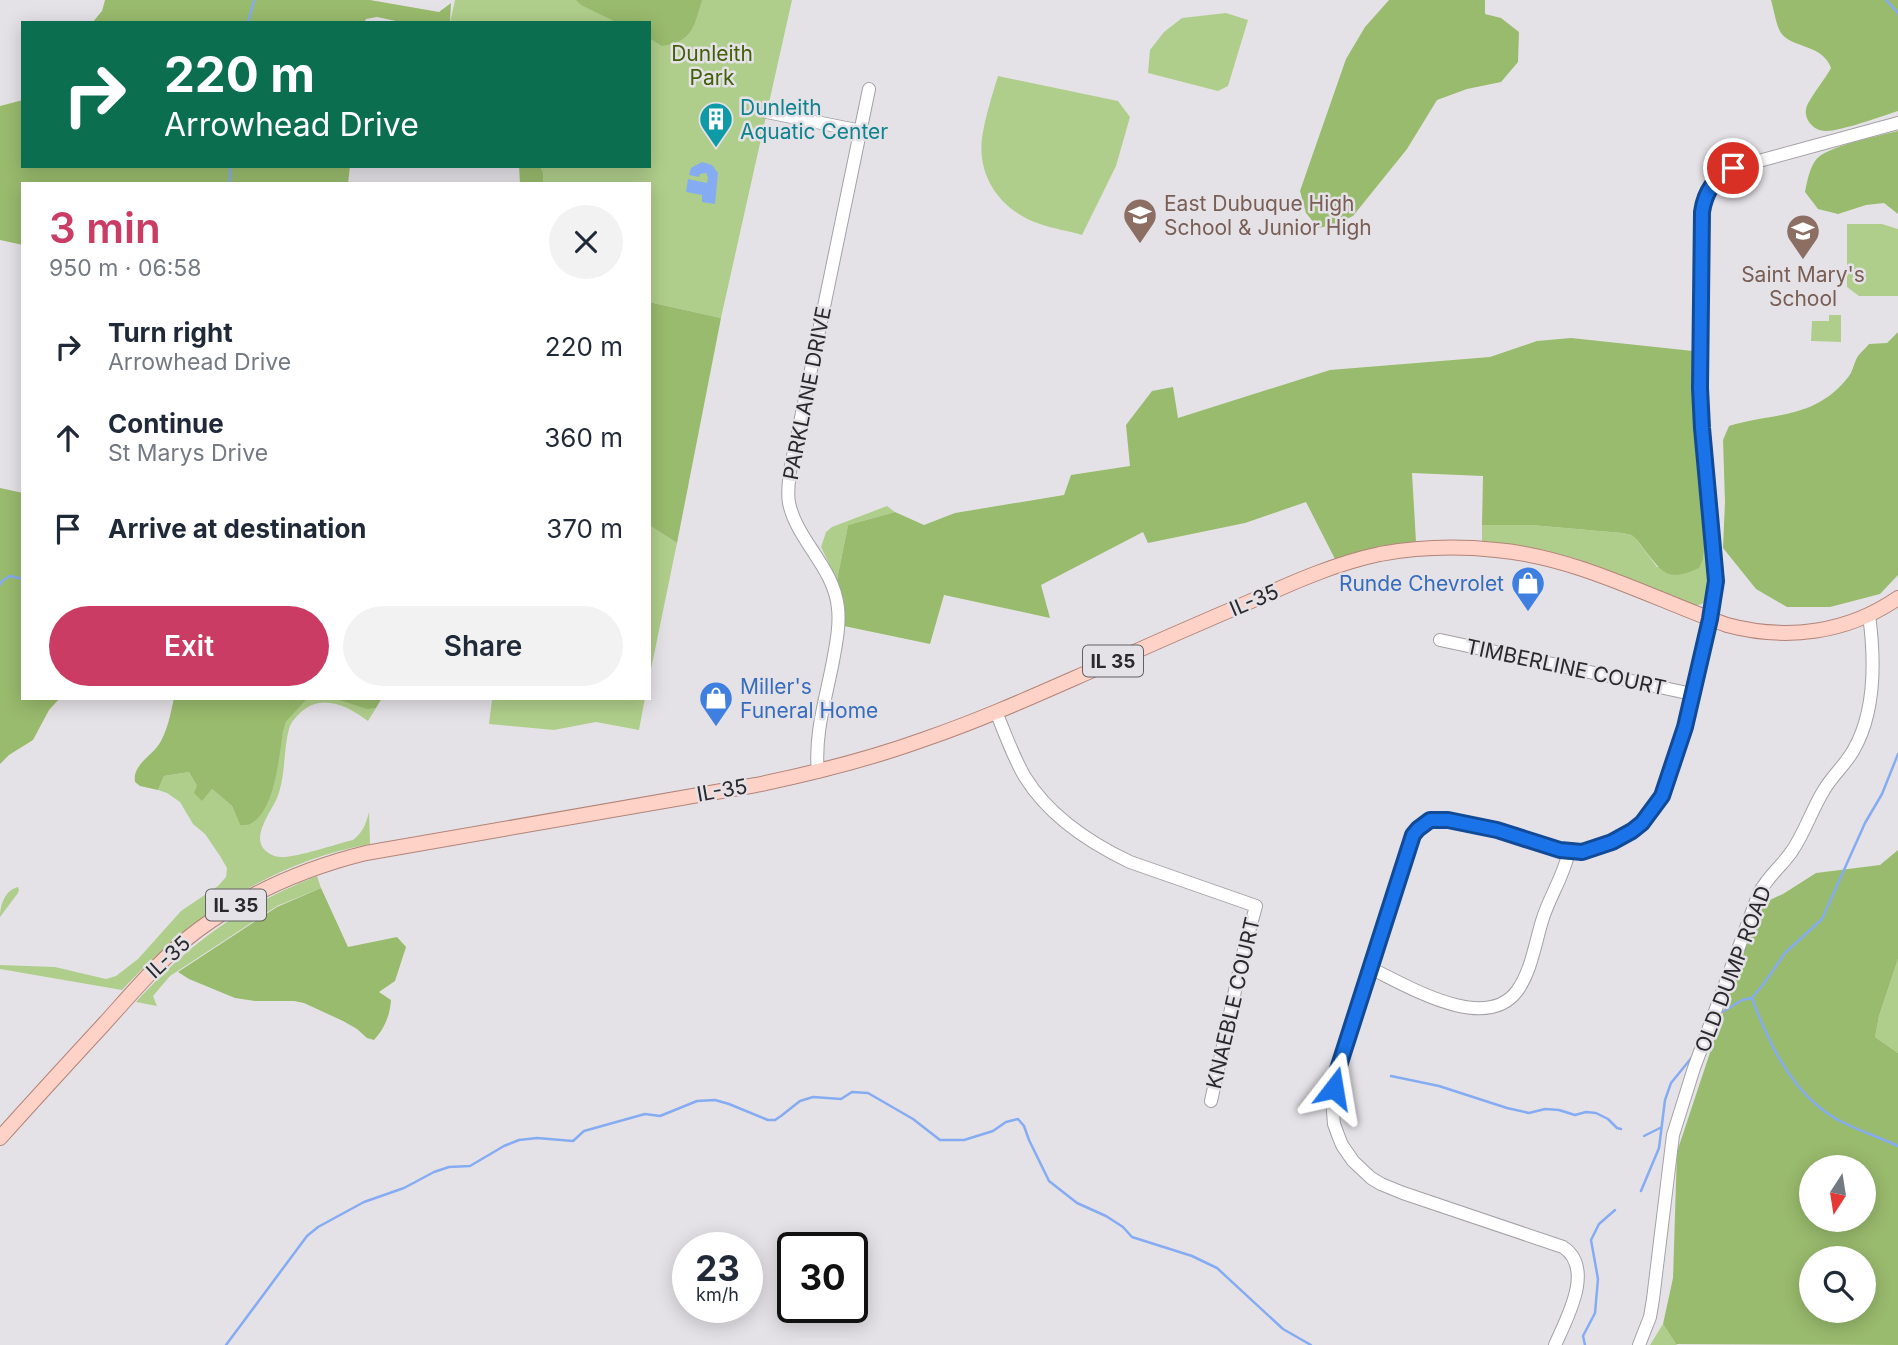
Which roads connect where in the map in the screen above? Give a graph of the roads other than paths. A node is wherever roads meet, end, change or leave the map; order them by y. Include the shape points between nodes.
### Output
1 (869, 89) dead end
2 (767, 112) dead end
3 (1898, 122) edge
4 (861, 131) junction
5 (1898, 598) edge
6 (1869, 615) junction
7 (1710, 619) junction
8 (1440, 640) dead end
9 (1692, 694) junction
10 (996, 712) junction
11 (817, 772) junction
12 (1569, 851) junction
13 (1370, 968) junction
14 (1211, 1101) dead end
15 (0, 1138) edge
16 (1555, 1345) edge
17 (1639, 1345) edge

1 - 4 street, PARKLANE DRIVE
2 - 4 street
3 - 7 street via 1733,168 1716,179 1705,197 1700,388 1716,581
4 - 11 street, PARKLANE DRIVE via 789,485 793,515 828,576 838,609 816,748
5 - 6 main road, IL 35
6 - 7 main road, IL 35 via 1838,627 1786,634
6 - 17 street, OLD DUMP ROAD via 1872,671 1860,736 1792,851 1759,893 1683,1100 1671,1144 1650,1317
7 - 9 street
7 - 10 main road, IL-35 / IL 35 via 1547,558 1477,548 1405,550 1352,561 1282,587
8 - 9 street, TIMBERLINE COURT
9 - 12 street via 1677,755 1650,814 1620,838 1595,849
10 - 11 main road, IL-35 / IL 35 via 898,749
10 - 14 street, KNAEBLE COURT via 1024,776 1066,822 1130,862 1256,906
11 - 15 main road, IL-35 / IL 35 via 366,853 287,879 211,921 159,963
12 - 13 street via 1458,822 1439,819 1424,824 1413,835
12 - 13 street via 1523,981 1500,1005 1480,1009 1455,1005
13 - 16 street via 1332,1099 1342,1145 1371,1178 1392,1189 1571,1252 1578,1280

